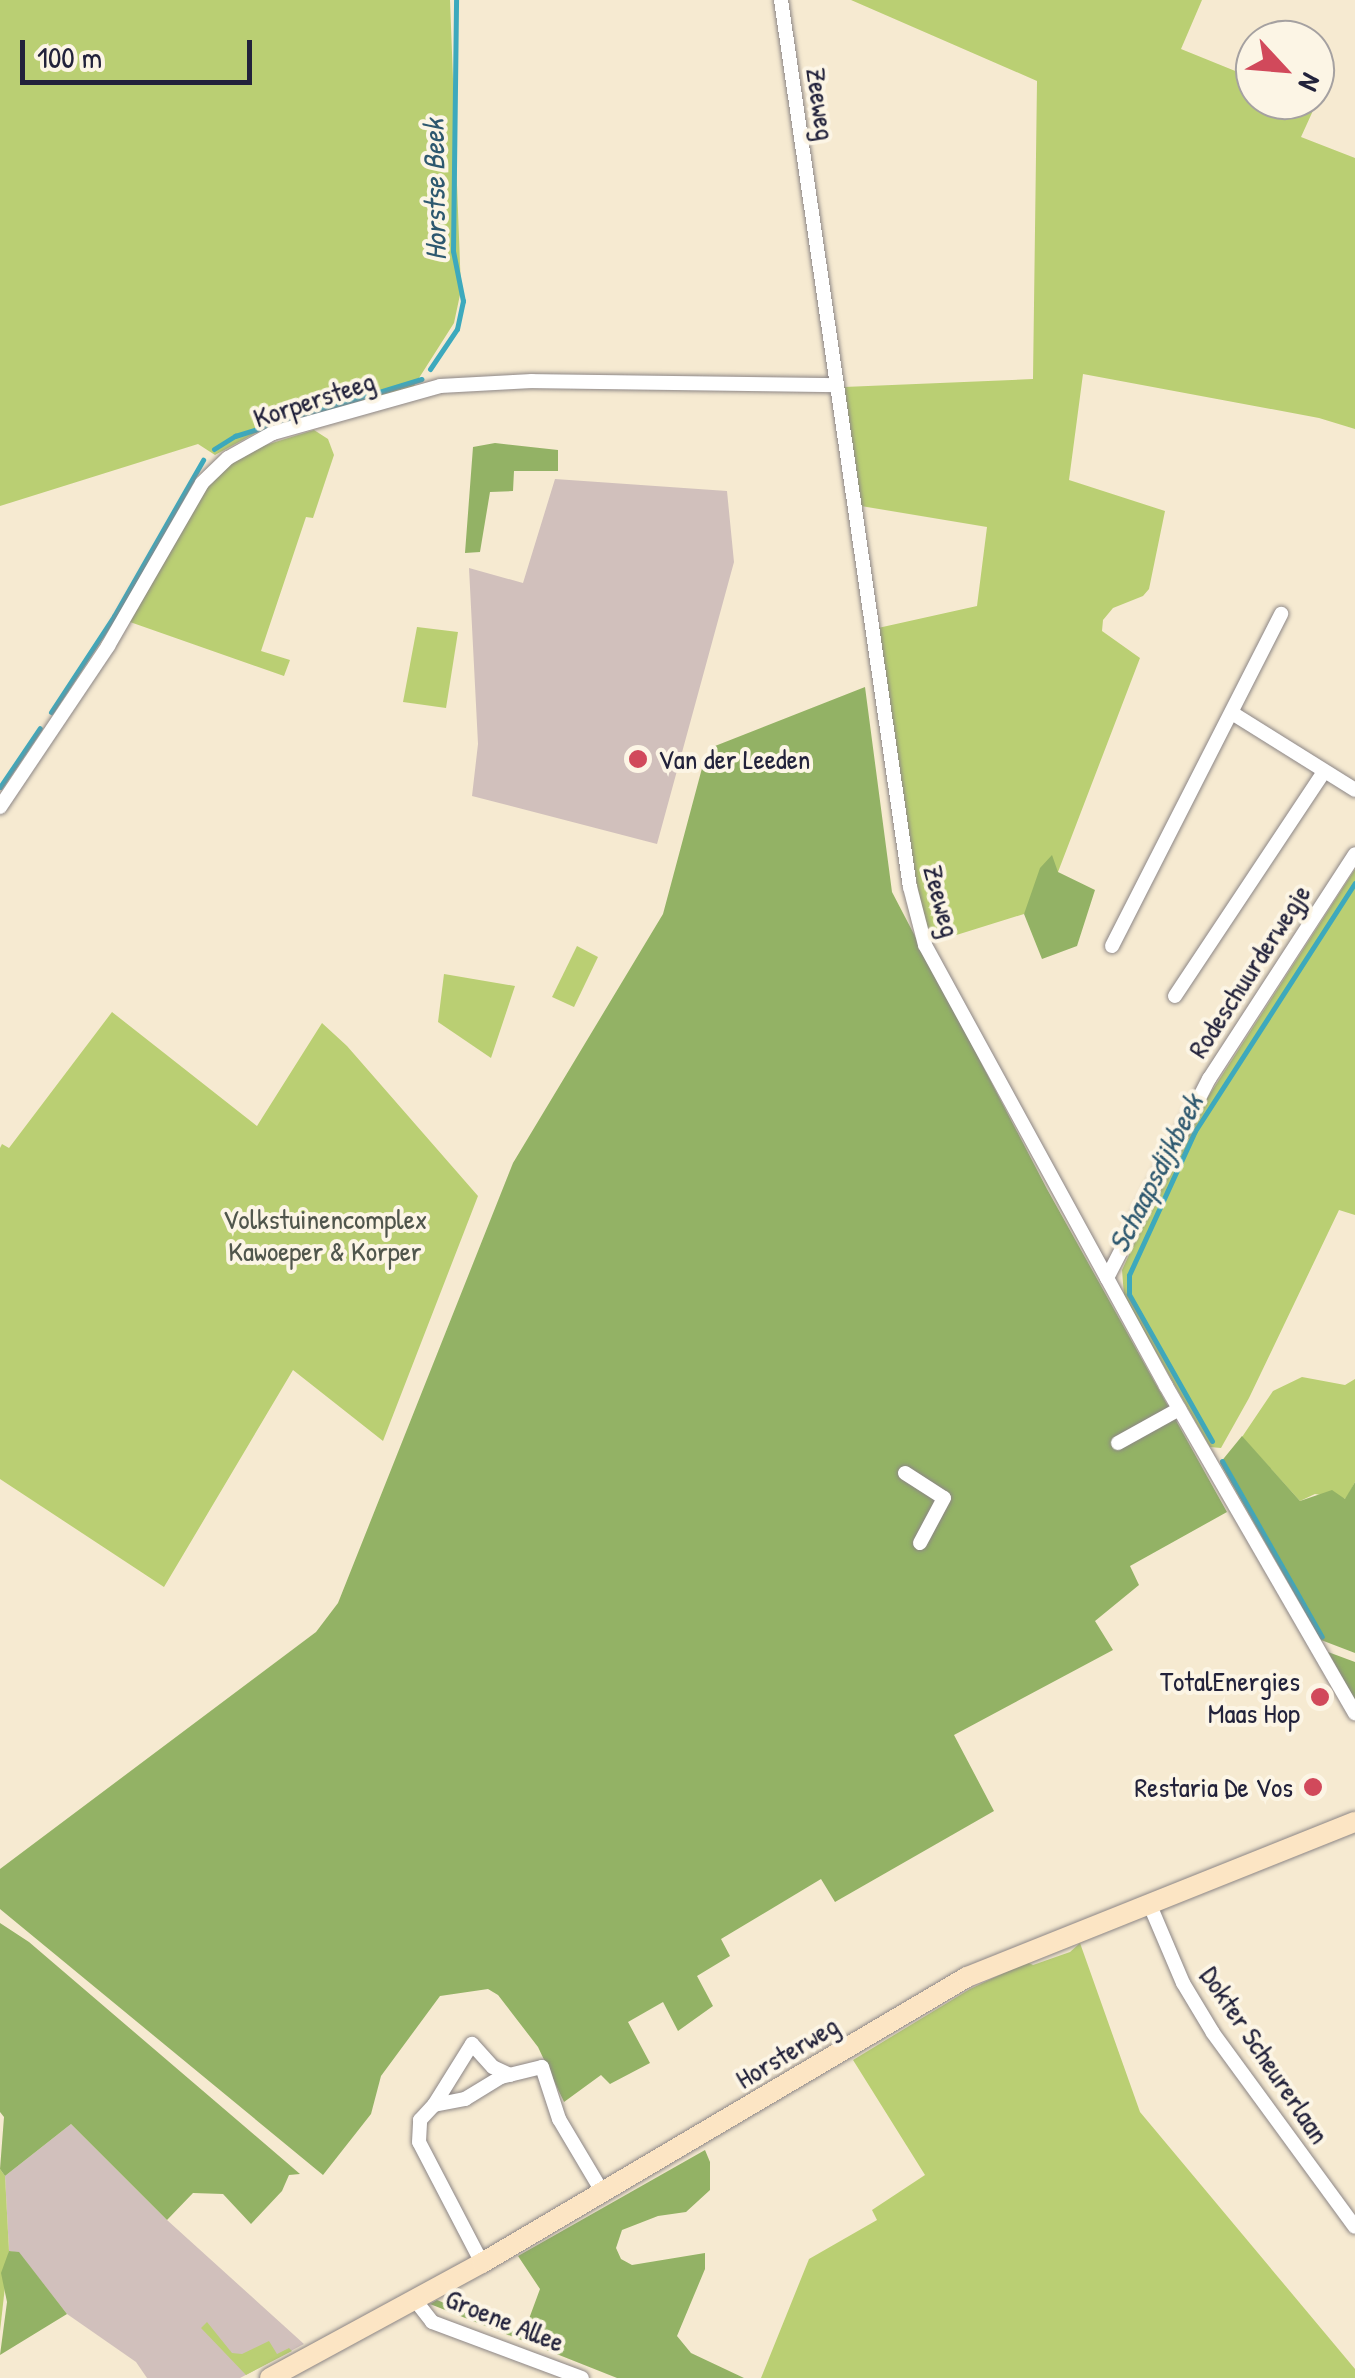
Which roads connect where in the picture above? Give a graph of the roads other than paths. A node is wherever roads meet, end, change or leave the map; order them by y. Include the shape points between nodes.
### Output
1 (781, 0) edge
2 (834, 384) junction
3 (1280, 614) dead end
4 (1232, 713) junction
5 (1324, 772) junction
6 (1355, 790) edge
7 (0, 807) edge
8 (1355, 854) edge
9 (1112, 946) dead end
10 (1175, 996) dead end
11 (1107, 1278) junction
12 (1179, 1409) junction
13 (1118, 1443) dead end
14 (905, 1473) dead end
15 (920, 1543) dead end
16 (1355, 1712) edge
17 (1355, 1822) edge
18 (1149, 1903) junction
19 (510, 2075) junction
20 (434, 2105) junction
21 (603, 2193) junction
22 (1355, 2227) edge
23 (482, 2263) junction
24 (415, 2300) junction
25 (270, 2378) edge
26 (582, 2378) edge

1 - 2 street, Zeeweg
2 - 7 street, Korpersteeg via 440,386 273,433 228,458 202,483 108,646
2 - 11 street, Zeeweg via 910,887 925,945
3 - 4 street
4 - 5 street
4 - 9 street
5 - 6 street
5 - 10 street
8 - 11 street, Rodeschuurderwegje via 1208,1079
11 - 12 street, Zeeweg
12 - 13 street
12 - 16 street, Zeeweg
14 - 15 street via 944,1498
17 - 18 main road, Horsterweg
18 - 21 main road, Horsterweg via 968,1976
18 - 22 street, Dokter Scheurerlaan via 1213,2033
19 - 20 street via 465,2099
19 - 20 street via 472,2044
19 - 21 street via 542,2066 559,2119
20 - 23 street via 420,2120 418,2142
21 - 23 main road, Horsterweg
23 - 24 main road, Horsterweg
24 - 25 main road, Horsterweg
24 - 26 street, Groene Allee via 432,2322

